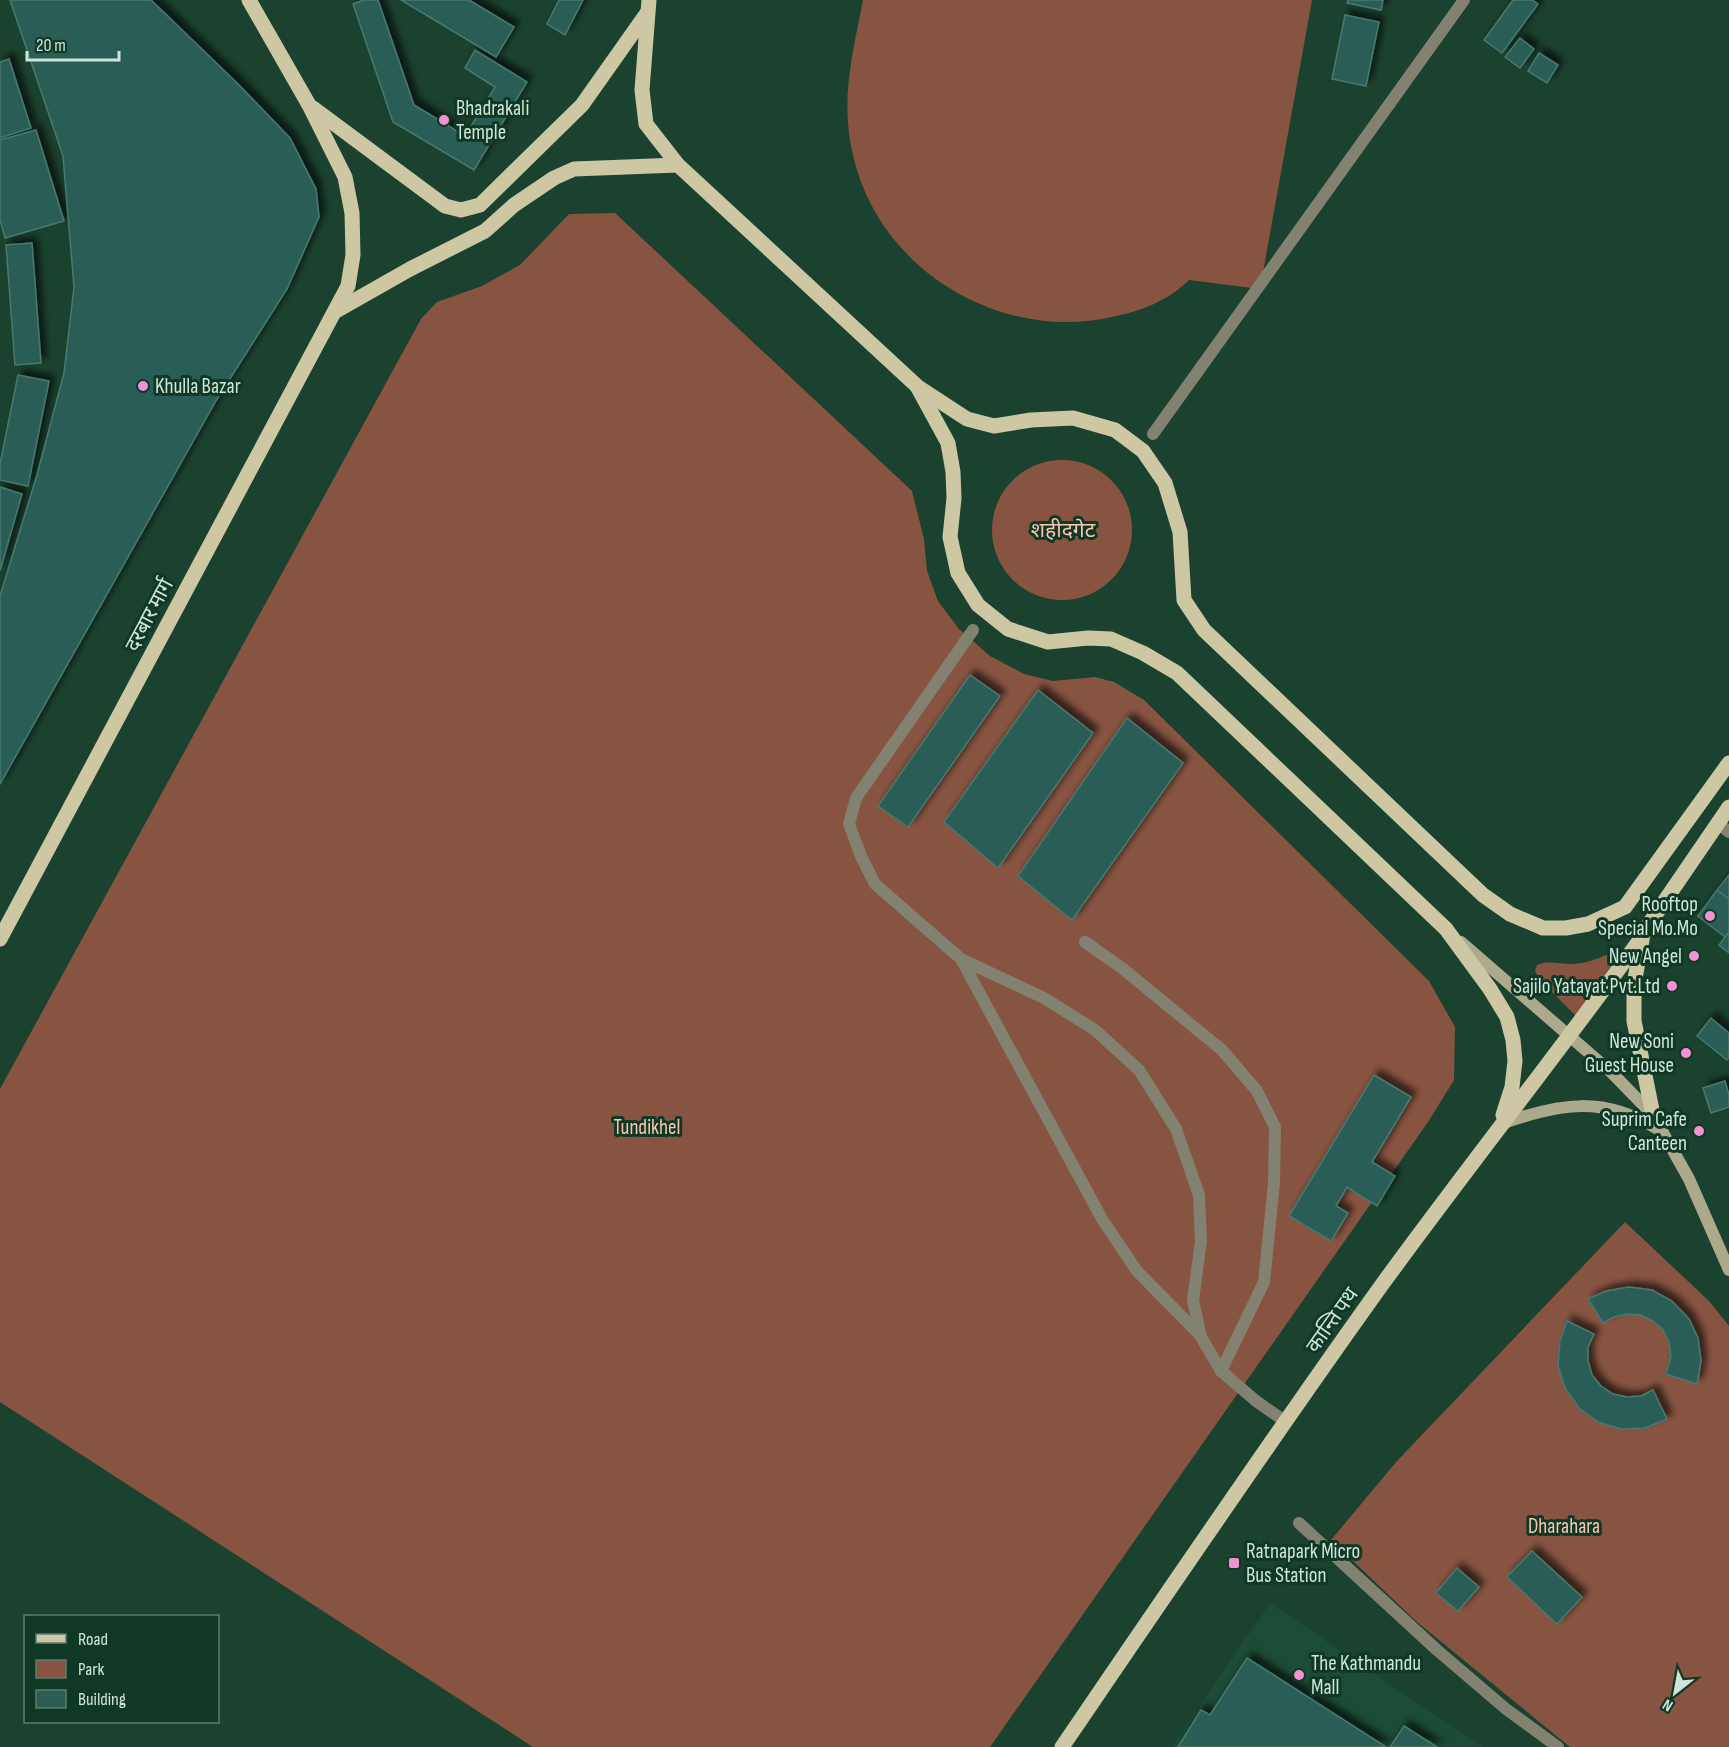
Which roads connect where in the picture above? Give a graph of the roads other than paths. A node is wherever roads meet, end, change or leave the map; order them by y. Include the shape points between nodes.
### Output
1 (249, 0) edge
2 (261, 0) edge
3 (1464, 0) edge
4 (648, 7) edge
5 (276, 46) junction
6 (309, 105) junction
7 (678, 165) junction
8 (336, 311) junction
9 (918, 387) junction
10 (1153, 434) dead end
11 (973, 630) dead end
12 (1729, 763) edge
13 (1729, 807) edge
14 (1724, 828) edge
15 (1446, 929) junction
16 (1642, 938) junction
17 (0, 939) edge
18 (1084, 942) dead end
19 (961, 959) junction
20 (1569, 1037) junction
21 (1653, 1115) junction
22 (1501, 1124) junction
23 (1664, 1133) junction
24 (1729, 1270) edge
25 (1202, 1337) junction
26 (1221, 1371) junction
27 (1286, 1422) junction
28 (1299, 1523) dead end
29 (1062, 1747) edge
30 (1558, 1747) edge

1 - 5 main road
2 - 5 main road
3 - 10 lane
4 - 6 main road via 582,105 480,205 461,210 445,206
4 - 7 main road via 642,90 646,123
5 - 6 main road, दरबार मार्ग
6 - 8 main road, दरबार मार्ग via 345,177 352,213 353,255 348,286
7 - 8 main road via 574,169 514,205 485,231
7 - 9 main road
8 - 17 main road, दरबार मार्ग
9 - 12 main road via 967,419 994,426 1073,418 1114,430 1143,451 1165,483 1180,532 1184,600 1204,630 1483,895 1510,914 1543,928 1566,928 1588,924 1625,907
9 - 15 main road via 948,443 954,498 950,537 958,573 978,605 1008,629 1048,642 1112,639 1178,673
11 - 19 lane via 856,798 849,824 875,884
13 - 14 main road
14 - 16 main road
15 - 20 street
15 - 22 main road via 1490,989 1509,1025 1515,1061
16 - 20 main road, कान्ति पथ
16 - 21 main road via 1634,984 1634,1021
18 - 26 lane via 1222,1050 1257,1091 1275,1127 1274,1184 1264,1282
19 - 25 lane via 1102,1219 1137,1271
19 - 25 lane via 1053,1003 1095,1030 1139,1070 1176,1129 1199,1195 1201,1241 1193,1300
20 - 21 street
20 - 22 main road, कान्ति पथ
21 - 23 street
22 - 23 street via 1538,1111 1591,1106 1623,1112
22 - 27 main road, कान्ति पथ
23 - 24 street
25 - 26 lane
26 - 27 lane
27 - 29 main road, कान्ति पथ
28 - 30 lane via 1437,1650

